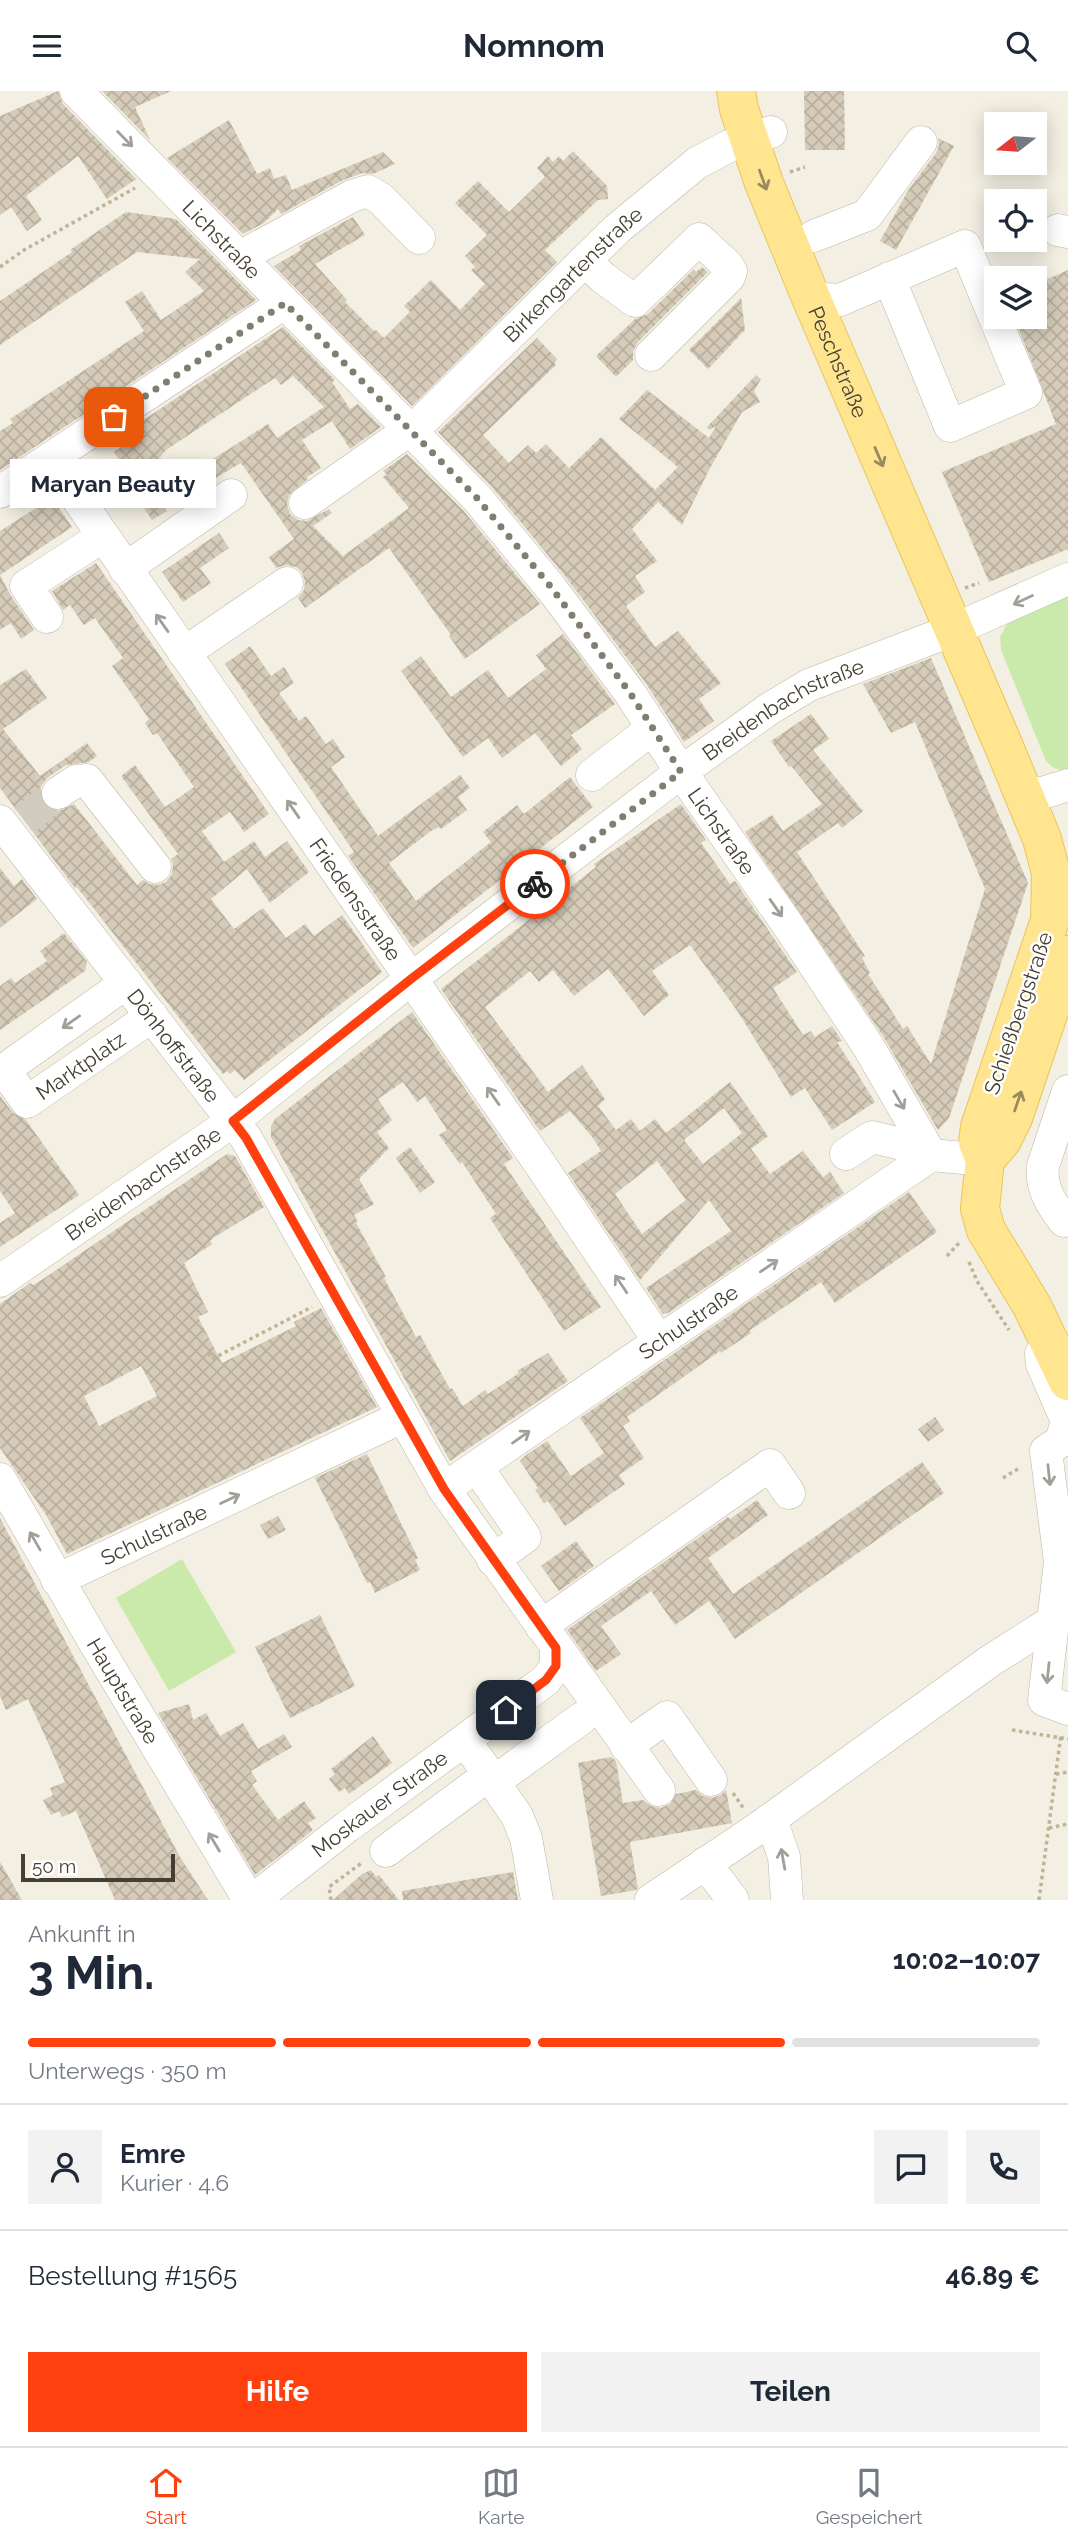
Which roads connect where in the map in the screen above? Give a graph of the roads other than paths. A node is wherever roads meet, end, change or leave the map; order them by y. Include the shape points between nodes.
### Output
1 (76, 91) edge
2 (736, 91) edge
3 (759, 91) edge
4 (760, 135) junction
5 (921, 142) dead end
6 (814, 236) junction
7 (419, 238) dead end
8 (240, 257) junction
9 (585, 260) junction
10 (889, 278) junction
11 (825, 297) junction
12 (285, 303) junction
13 (651, 355) dead end
14 (410, 431) junction
15 (50, 459) junction
16 (0, 492) edge
17 (231, 495) dead end
18 (305, 503) dead end
19 (103, 536) junction
20 (125, 569) junction
21 (1068, 579) edge
22 (287, 583) dead end
23 (47, 617) dead end
24 (965, 625) junction
25 (184, 653) junction
26 (653, 728) junction
27 (681, 772) junction
28 (592, 775) dead end
29 (1047, 788) edge
30 (58, 793) tunnel mouth
31 (8, 827) edge
32 (1068, 836) edge
33 (155, 867) dead end
34 (1060, 884) edge
35 (1068, 955) edge
36 (411, 979) junction
37 (127, 983) junction
38 (152, 1016) junction
39 (1068, 1091) edge
40 (233, 1121) junction
41 (846, 1154) dead end
42 (931, 1154) junction
43 (985, 1160) junction
44 (1068, 1220) edge
45 (0, 1282) edge
46 (1032, 1306) junction
47 (659, 1341) junction
48 (1064, 1361) edge
49 (402, 1417) junction
50 (483, 1476) dead end
51 (0, 1479) edge
52 (444, 1489) junction
53 (789, 1493) dead end
54 (493, 1560) junction
55 (57, 1580) junction
56 (1053, 1621) junction
57 (548, 1637) junction
58 (590, 1712) junction
59 (1065, 1723) edge
60 (465, 1740) junction
61 (626, 1746) junction
62 (493, 1778) junction
63 (711, 1780) dead end
64 (659, 1790) dead end
65 (771, 1819) junction
66 (386, 1851) road end
67 (705, 1863) junction
68 (251, 1900) edge
69 (537, 1900) edge
70 (651, 1900) edge
71 (733, 1900) edge
72 (787, 1900) edge

1 -> 8 street, Lichstraße
2 - 4 main road, Peschstraße via 739,110
3 - 4 main road, Peschstraße
4 - 6 main road, Peschstraße
4 - 9 street, Birkengartenstraße via 697,163
4 -> 11 main road, Peschstraße via 764,183
5 - 6 street via 867,215
6 - 11 main road, Peschstraße
7 - 8 street via 368,191
8 - 12 street, Lichstraße
9 - 13 street via 635,301 699,239 727,265 729,277
9 - 14 street, Birkengartenstraße
10 - 10 street via 965,246 1026,393 950,426
10 - 11 street
11 - 24 main road, Peschstraße
12 - 14 street, Lichstraße
12 - 15 street
14 - 18 street, Birkengartenstraße
14 - 26 street, Lichstraße via 477,498 551,587
15 - 16 street
15 - 19 street, Friedensstraße
17 - 20 street
19 - 20 street, Friedensstraße
19 - 23 street via 26,586
25 -> 20 street, Friedensstraße
21 -> 24 street, Breidenbachstraße
22 - 25 street
24 - 27 street, Breidenbachstraße via 810,685
24 - 29 main road, Schießbergstraße
36 -> 25 street, Friedensstraße
26 - 27 street, Lichstraße
26 - 28 street
27 - 36 street, Breidenbachstraße
27 -> 42 street, Lichstraße via 790,928
29 - 32 main road, Schießbergstraße
29 - 34 main road, Schießbergstraße via 1042,839
30 - 33 street via 76,781 87,780
31 - 37 street, Dönhoffstraße
34 - 43 main road, Schießbergstraße via 979,1127 978,1142
43 -> 35 main road, Schießbergstraße via 1013,1118
36 - 40 street, Breidenbachstraße
47 -> 36 street, Friedensstraße
37 - 38 street, Dönhoffstraße
37 -> 38 street, Marktplatz via 4,1070 26,1103
38 - 40 street, Dönhoffstraße
39 - 44 street via 1041,1178 1053,1206
40 - 45 street, Breidenbachstraße
40 - 49 street, Dönhoffstraße
41 - 42 street via 872,1137
42 - 43 street
47 -> 42 street, Schulstraße
43 - 46 main road, Schießbergstraße via 980,1209 986,1230
46 - 48 main road, Schießbergstraße
46 -> 56 street via 1042,1364 1067,1421 1061,1441 1046,1451 1060,1562
52 -> 47 street, Schulstraße
49 - 52 street, Dönhoffstraße
55 -> 49 street, Schulstraße
50 - 54 street via 525,1537
55 -> 51 street, Hauptstraße
52 - 54 street, Dönhoffstraße
53 - 57 street via 770,1465
54 - 57 street, Dönhoffstraße
68 -> 55 street, Hauptstraße
56 -> 59 street via 1044,1700
56 - 65 street
57 - 58 street, Dönhoffstraße
57 - 60 street, Moskauer Straße via 556,1666 546,1680
58 - 61 street, Dönhoffstraße
58 - 62 street
60 - 62 street
60 - 68 street, Moskauer Straße
61 - 63 street via 667,1717
61 - 64 street, Dönhoffstraße
62 - 66 street
62 - 69 street via 526,1838
65 - 67 street
72 -> 65 street via 785,1857
67 - 70 street
67 - 71 street

